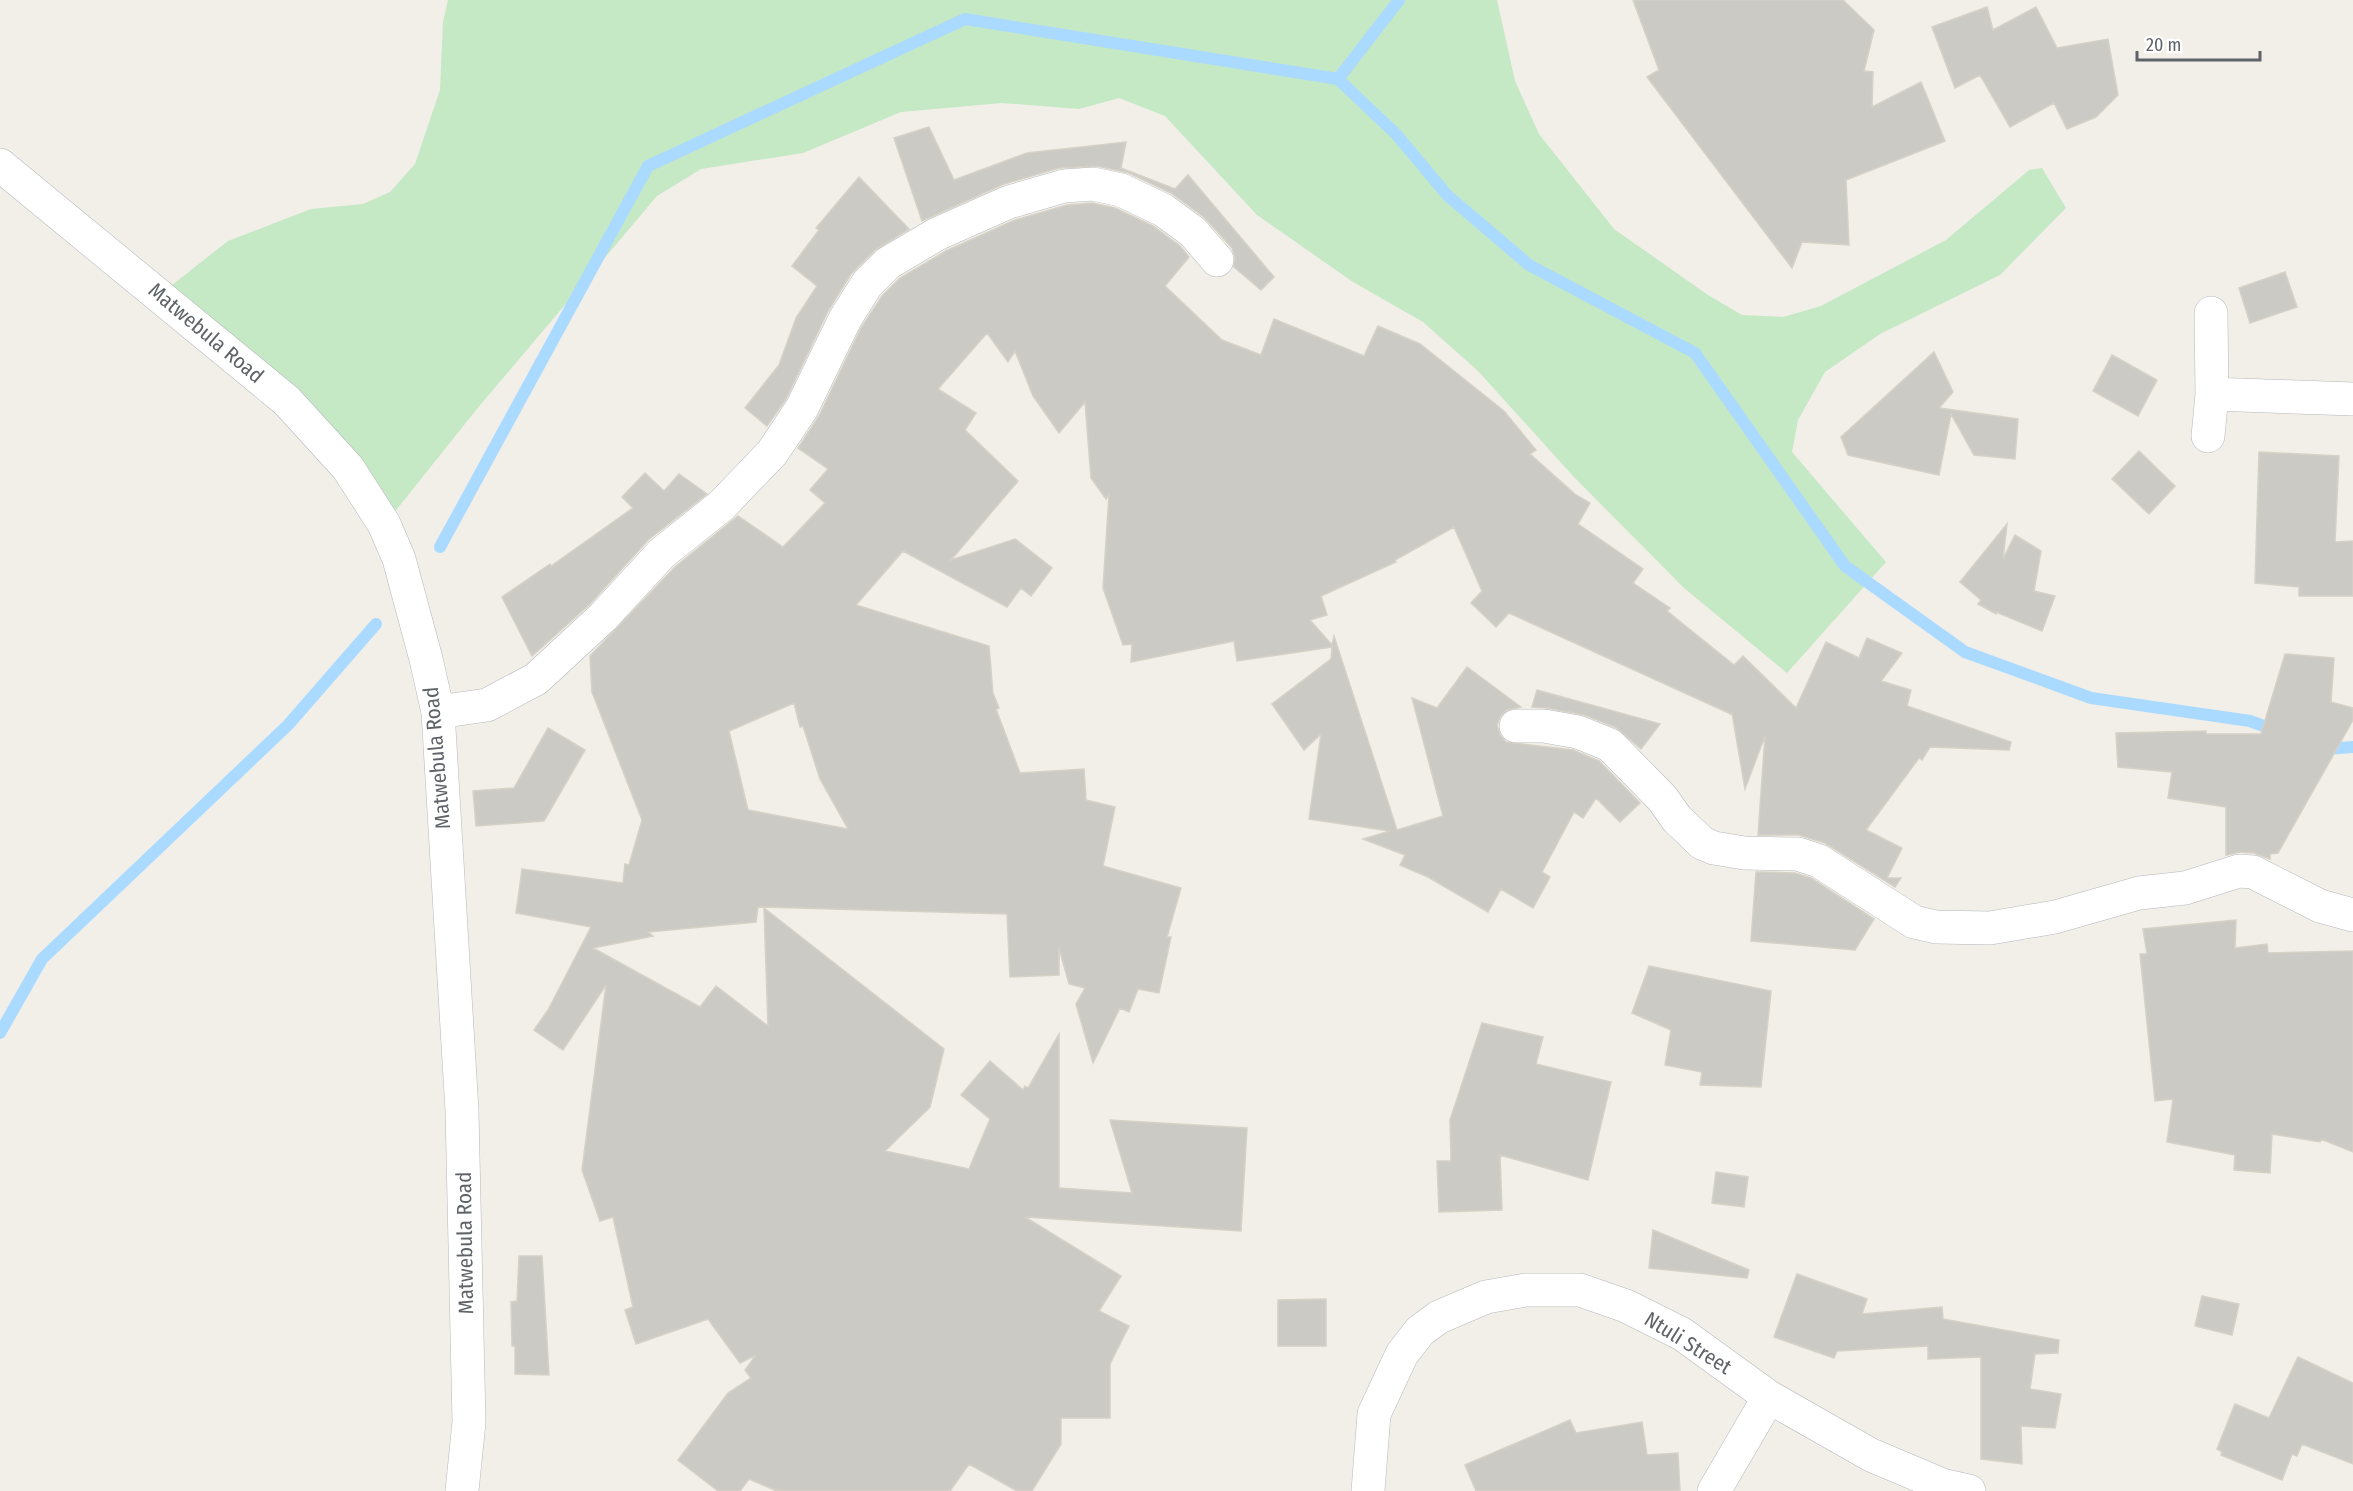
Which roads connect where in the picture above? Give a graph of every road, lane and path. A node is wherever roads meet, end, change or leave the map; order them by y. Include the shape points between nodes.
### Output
1 (0, 165) edge
2 (1217, 260) dead end
3 (2211, 313) dead end
4 (2212, 394) junction
5 (2353, 399) edge
6 (2208, 436) dead end
7 (438, 712) junction
8 (1516, 726) dead end
9 (2353, 915) edge
10 (1769, 1397) junction
11 (462, 1491) edge
12 (1368, 1491) edge
13 (1714, 1491) edge
14 (1969, 1491) edge

1 - 7 street, Matwebula Road via 287,401 348,468 384,524 399,559
2 - 7 street via 1193,232 1163,210 1121,190 1093,184 1064,186 1009,202 937,234 888,263 867,284 845,319 802,408 772,453 721,506 662,553 603,618 536,679 487,705
3 - 4 street
4 - 5 street
4 - 6 street
7 - 11 street, Matwebula Road via 462,1111 469,1422
8 - 9 street via 1578,732 1610,745 1702,843 1744,853 1798,854 1818,861 1914,922 1925,925 2001,926 2055,917 2139,893 2185,888 2239,871 2253,872 2320,906
10 - 12 street, Ntuli Street via 1682,1334 1626,1306 1580,1290 1526,1290 1486,1297 1439,1317 1420,1331 1402,1354 1374,1414
10 - 13 street
10 - 14 street, Ntuli Street via 1871,1455 1942,1485

